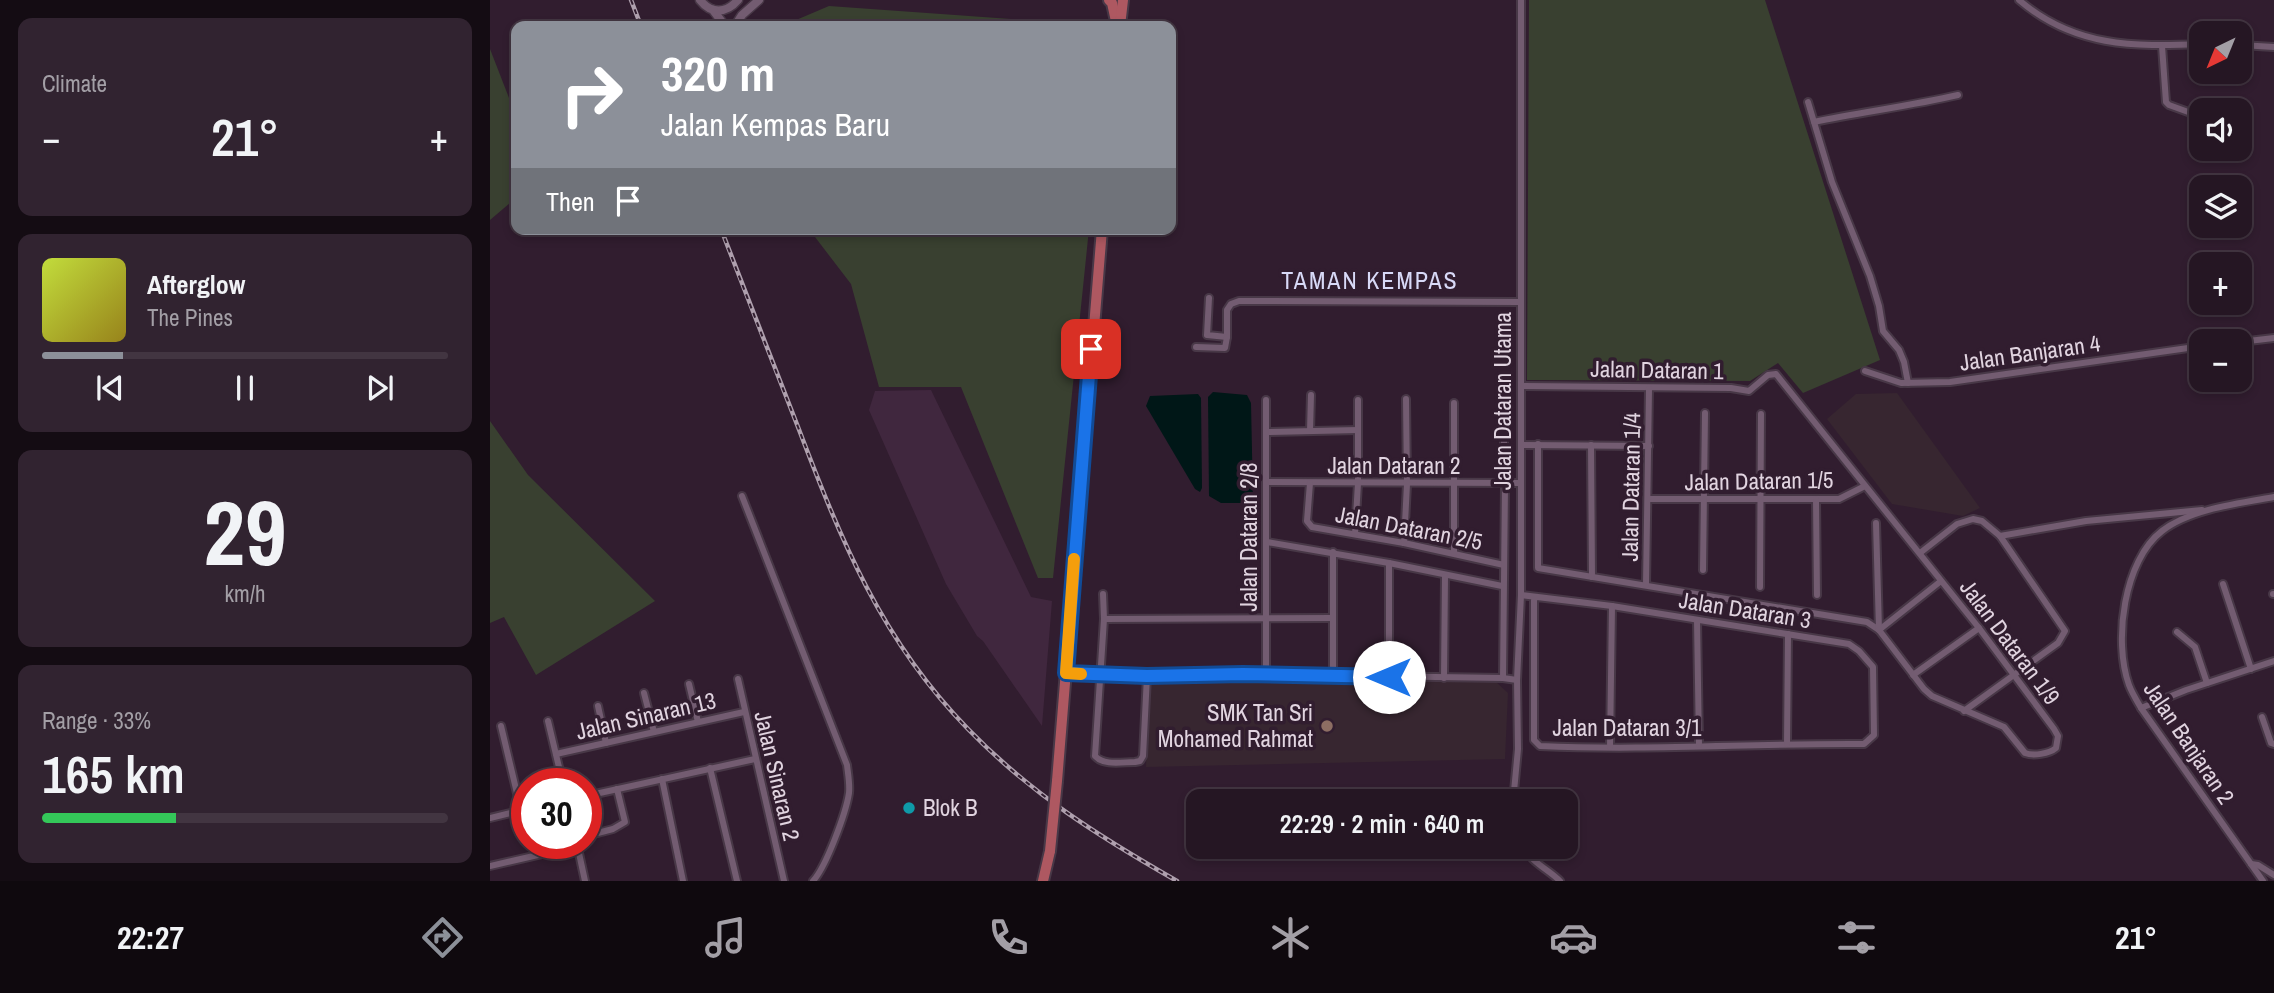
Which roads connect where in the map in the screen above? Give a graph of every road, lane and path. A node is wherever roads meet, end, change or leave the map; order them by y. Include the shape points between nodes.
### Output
1 (700, 0) edge
2 (759, 0) edge
3 (1109, 0) edge
4 (1123, 0) edge
5 (1521, 0) edge
6 (2019, 0) edge
7 (737, 1) edge
8 (713, 10) junction
9 (721, 21) edge
10 (734, 21) edge
11 (737, 21) edge
12 (1117, 21) edge
13 (1119, 21) edge
14 (2189, 45) edge
15 (2162, 46) junction
16 (2252, 46) edge
17 (2274, 47) edge
18 (1958, 95) dead end
19 (1808, 102) dead end
20 (2189, 112) edge
21 (1814, 122) junction
22 (1102, 235) edge
23 (1209, 298) dead end
24 (1520, 302) junction
25 (1227, 337) junction
26 (2274, 338) edge
27 (2252, 341) edge
28 (1196, 346) dead end
29 (2189, 348) edge
30 (1865, 371) dead end
31 (1783, 382) joint
32 (1908, 383) junction
33 (1521, 386) junction
34 (1649, 389) junction
35 (1311, 395) dead end
36 (1406, 399) dead end
37 (1266, 400) dead end
38 (1358, 400) dead end
39 (1503, 401) dead end
40 (1454, 403) dead end
41 (1705, 413) dead end
42 (1761, 414) dead end
43 (1358, 430) junction
44 (1310, 431) junction
45 (1267, 432) junction
46 (1538, 444) junction
47 (1521, 445) junction
48 (1591, 445) junction
49 (1649, 446) junction
50 (1267, 482) junction
51 (1452, 482) junction
52 (1310, 483) junction
53 (1358, 483) junction
54 (1520, 483) junction
55 (1407, 484) junction
56 (1505, 484) junction
57 (1865, 486) junction
58 (742, 496) dead end
59 (2274, 497) edge
60 (1649, 499) junction
61 (1816, 499) junction
62 (1704, 500) junction
63 (1760, 500) junction
64 (2213, 509) junction
65 (1876, 523) dead end
66 (1355, 534) junction
67 (2000, 536) junction
68 (1267, 542) junction
69 (1404, 543) junction
70 (1333, 552) junction
71 (1454, 553) junction
72 (1920, 553) junction
73 (1389, 563) junction
74 (1504, 565) junction
75 (1703, 570) dead end
76 (1445, 576) junction
77 (1592, 577) junction
78 (1941, 581) junction
79 (2223, 584) dead end
80 (1646, 585) junction
81 (1502, 586) junction
82 (1760, 587) dead end
83 (1103, 594) dead end
84 (1816, 595) dead end
85 (1521, 596) junction
86 (1534, 598) junction
87 (1612, 606) junction
88 (1266, 617) junction
89 (1333, 618) junction
90 (1104, 619) junction
91 (1697, 620) junction
92 (1979, 628) junction
93 (1879, 630) junction
94 (2176, 632) dead end
95 (1788, 634) junction
96 (2274, 661) edge
97 (2251, 669) junction
98 (1066, 673) junction
99 (1100, 674) junction
100 (2015, 674) junction
101 (1266, 675) junction
102 (1913, 675) junction
103 (1147, 676) junction
104 (1333, 676) junction
105 (1389, 677) junction
106 (1444, 678) junction
107 (1503, 678) junction
108 (738, 679) dead end
109 (1517, 680) junction
110 (2207, 683) junction
111 (689, 684) dead end
112 (644, 693) dead end
113 (598, 706) dead end
114 (2141, 708) junction
115 (1964, 711) junction
116 (744, 712) junction
117 (2262, 717) dead end
118 (548, 721) dead end
119 (698, 722) junction
120 (501, 726) dead end
121 (654, 732) junction
122 (606, 743) junction
123 (1787, 744) junction
124 (1864, 744) joint
125 (2274, 744) edge
126 (1699, 745) junction
127 (1610, 747) junction
128 (556, 754) junction
129 (755, 759) junction
130 (512, 768) edge
131 (559, 768) edge
132 (710, 768) junction
133 (662, 779) junction
134 (617, 789) junction
135 (1514, 789) edge
136 (602, 792) edge
137 (511, 813) edge
138 (490, 818) edge
139 (602, 832) edge
140 (519, 859) edge
141 (580, 859) edge
142 (1533, 859) edge
143 (2250, 864) junction
144 (490, 866) edge
145 (2274, 875) edge
146 (1046, 877) edge
147 (585, 881) edge
148 (682, 881) edge
149 (737, 881) edge
150 (784, 881) edge
151 (813, 881) edge
152 (1560, 881) edge
153 (2263, 881) edge

1 - 8 street
2 - 11 street
3 - 12 main road
4 - 13 main road
5 - 24 street, Jalan Dataran Utama
6 - 15 street via 2076,34
7 - 8 street via 726,10
7 - 10 street
8 - 9 street
14 - 15 street
15 - 20 street via 2166,102
16 - 17 street
18 - 21 street
19 - 21 street
21 - 32 street via 1832,182 1870,276 1883,331 1899,350
22 - 98 main road
23 - 25 street via 1207,335
24 - 25 street via 1240,301 1227,310
24 - 33 street, Jalan Dataran Utama
25 - 28 street via 1225,348
26 - 27 street
29 - 32 street, Jalan Banjaran 4 via 1950,382
30 - 32 street, Jalan Banjaran 4
31 - 34 street, Jalan Dataran 1 via 1771,373 1749,391
31 - 57 street, Jalan Dataran 1/9
33 - 34 street, Jalan Dataran 1
33 - 47 street, Jalan Dataran Utama
34 - 49 street, Jalan Dataran 1/4
35 - 44 street
36 - 55 street
37 - 45 street, Jalan Dataran 2/8
38 - 43 street
39 - 56 street
40 - 51 street
41 - 62 street
42 - 63 street
43 - 44 street
43 - 53 street
44 - 45 street
45 - 50 street, Jalan Dataran 2/8
46 - 47 street
46 - 48 street
46 - 77 street via 1538,568
47 - 54 street, Jalan Dataran Utama
48 - 49 street
48 - 77 street
49 - 60 street, Jalan Dataran 1/4
50 - 52 street, Jalan Dataran 2
50 - 68 street, Jalan Dataran 2/8
51 - 55 street, Jalan Dataran 2
51 - 56 street, Jalan Dataran 2
51 - 71 street
52 - 53 street, Jalan Dataran 2
52 - 66 street, Jalan Dataran 2/5 via 1309,525
53 - 55 street, Jalan Dataran 2
53 - 66 street
54 - 56 street, Jalan Dataran 2
54 - 85 street, Jalan Dataran Utama
55 - 69 street
56 - 74 street
57 - 61 street, Jalan Dataran 1/5 via 1839,499
57 - 72 street, Jalan Dataran 1/9
58 - 151 street via 847,765 845,811
59 - 64 street, Jalan Banjaran 2
60 - 62 street, Jalan Dataran 1/5
60 - 80 street, Jalan Dataran 1/4
61 - 63 street, Jalan Dataran 1/5
61 - 84 street
62 - 63 street, Jalan Dataran 1/5
62 - 75 street
63 - 82 street
64 - 67 street via 2086,521
64 - 114 street, Jalan Banjaran 2 via 2162,531 2143,551 2127,590 2122,614 2126,671
65 - 93 street
66 - 69 street, Jalan Dataran 2/5
67 - 72 street via 1982,521 1966,520
67 - 100 street via 2065,631 2058,643
68 - 70 street
68 - 88 street, Jalan Dataran 2/8
69 - 71 street, Jalan Dataran 2/5
70 - 73 street
70 - 89 street
71 - 74 street, Jalan Dataran 2/5
72 - 78 street, Jalan Dataran 1/9
73 - 76 street
73 - 105 street
74 - 81 street
76 - 81 street
76 - 106 street
77 - 80 street
78 - 92 street, Jalan Dataran 1/9
78 - 93 street
79 - 97 street
80 - 93 street via 1867,622
81 - 107 street
83 - 90 street
85 - 86 street, Jalan Dataran 3
85 - 109 street, Jalan Dataran Utama
86 - 87 street, Jalan Dataran 3
86 - 127 street, Jalan Dataran 3/1 via 1534,740 1540,746
87 - 91 street, Jalan Dataran 3
87 - 127 street
88 - 89 street
88 - 90 street
88 - 101 street, Jalan Dataran 2/8
89 - 104 street
90 - 99 street
91 - 95 street, Jalan Dataran 3
91 - 126 street
92 - 100 street, Jalan Dataran 1/9
92 - 102 street
93 - 102 street, Jalan Dataran 1/9
94 - 110 street via 2195,647
95 - 123 street
95 - 124 street, Jalan Dataran 3 via 1849,644 1873,667 1875,727 1874,735
96 - 97 street
97 - 110 street
98 - 99 street
98 - 146 main road, bridge
99 - 103 street
99 - 103 street via 1095,756 1104,762 1135,762 1143,756
100 - 115 street
100 - 115 street, Jalan Dataran 1/9 via 2058,736 2052,752 2029,754 2004,727
101 - 103 street
101 - 104 street
102 - 115 street, Jalan Dataran 1/9 via 1932,696
104 - 105 street
105 - 106 street
106 - 107 street
107 - 109 street
108 - 116 street, Jalan Sinaran 2
109 - 135 street, Jalan Dataran Utama
110 - 114 street
111 - 119 street
112 - 121 street
113 - 122 street
114 - 143 street, Jalan Banjaran 2
116 - 119 street, Jalan Sinaran 13
116 - 129 street, Jalan Sinaran 2
117 - 125 street
118 - 128 street
119 - 121 street, Jalan Sinaran 13
120 - 130 street
121 - 122 street, Jalan Sinaran 13
122 - 128 street, Jalan Sinaran 13
123 - 124 street, Jalan Dataran 3/1
123 - 126 street, Jalan Dataran 3/1
126 - 127 street, Jalan Dataran 3/1
128 - 131 street
129 - 132 street
129 - 150 street, Jalan Sinaran 2
132 - 133 street
132 - 149 street
133 - 134 street
133 - 148 street
134 - 136 street
134 - 139 street via 625,822
137 - 138 street
140 - 144 street
141 - 147 street
142 - 152 street
143 - 145 street
143 - 153 street, Jalan Banjaran 2

